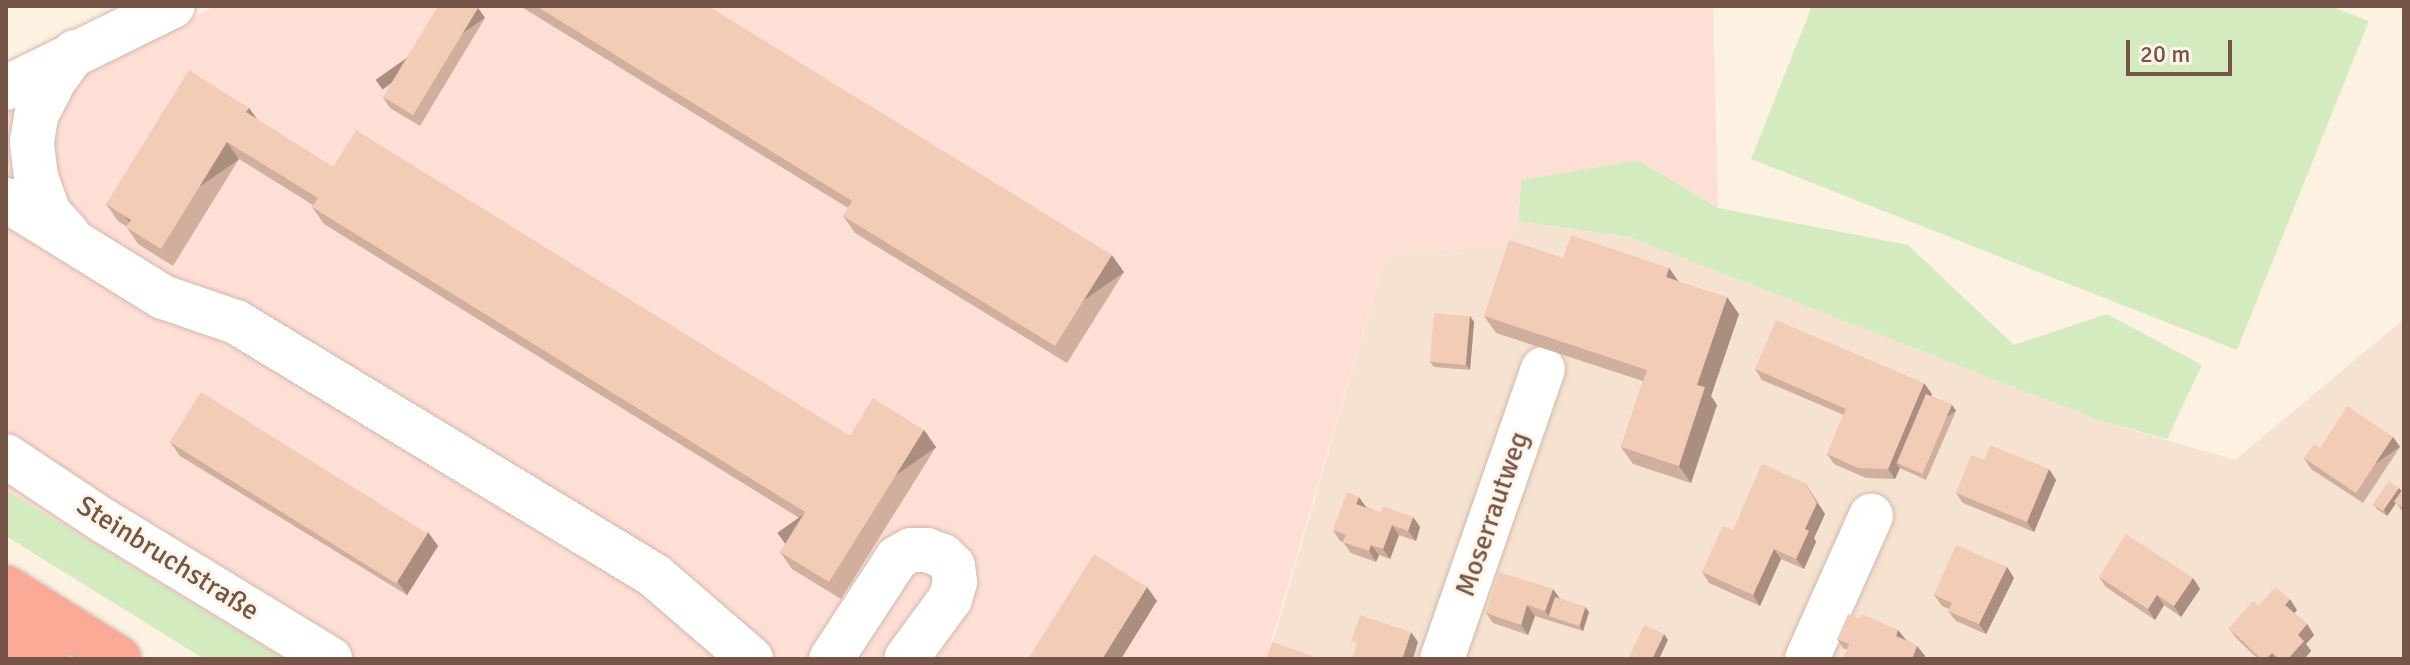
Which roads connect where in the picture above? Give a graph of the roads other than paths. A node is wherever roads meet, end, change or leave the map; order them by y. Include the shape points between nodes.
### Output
1 (173, 6) edge
2 (75, 52) junction
3 (6, 88) edge
4 (6, 200) edge
5 (80, 248) junction
6 (1543, 369) dead end
7 (6, 456) edge
8 (1871, 516) dead end
9 (6, 588) edge
10 (6, 636) edge
11 (751, 658) edge
12 (46, 659) edge
13 (119, 659) edge
14 (330, 659) edge
15 (831, 659) edge
16 (906, 659) edge
17 (1442, 659) edge
18 (1807, 659) edge

1 - 2 street
2 - 3 street
2 - 5 street via 36,116 32,142 36,177 49,213
4 - 5 street
5 - 11 street via 163,297 236,322 655,576
6 - 17 street, Moserrautweg
7 - 14 street, Steinbruchstraße
8 - 18 street
9 - 13 highway
10 - 12 highway
15 - 16 street via 897,558 911,550 927,550 953,566 955,582 950,599

